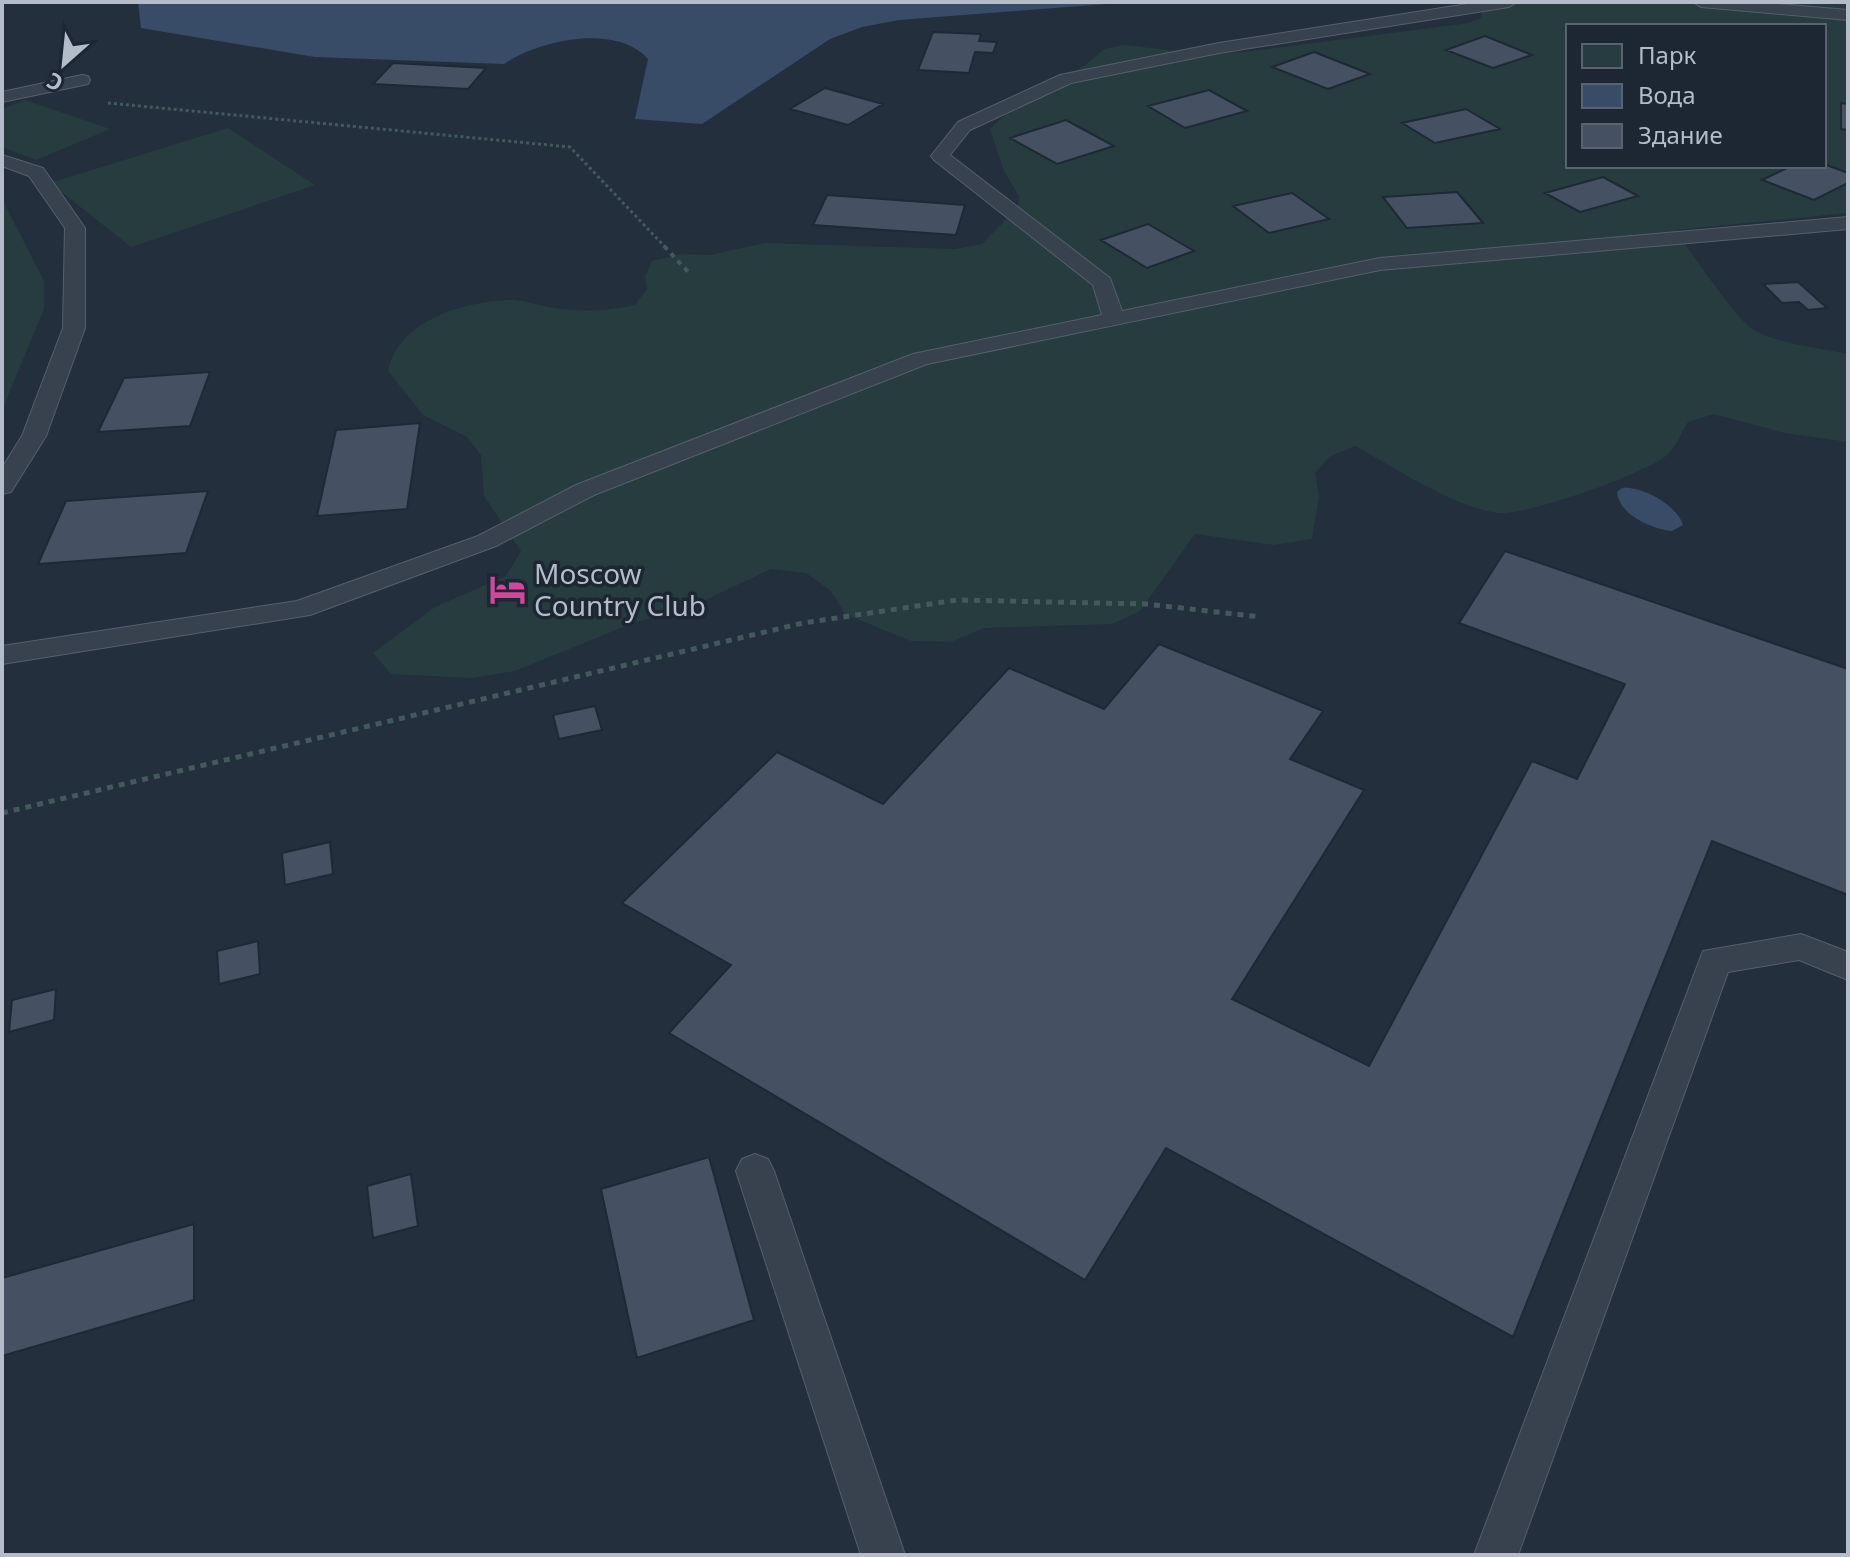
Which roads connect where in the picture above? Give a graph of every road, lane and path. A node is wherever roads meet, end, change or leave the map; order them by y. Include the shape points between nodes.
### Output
1 (1509, 2) edge
2 (1701, 2) edge
3 (1848, 15) edge
4 (82, 80) dead end
5 (2, 97) edge
6 (94, 102) dead end
7 (2, 160) edge
8 (1848, 223) edge
9 (690, 274) dead end
10 (1114, 320) junction
11 (2, 487) edge
12 (1261, 617) dead end
13 (2, 655) edge
14 (2, 813) edge
15 (1848, 966) edge
16 (755, 1171) dead end
17 (883, 1555) edge
18 (1496, 1555) edge

1 - 10 lane via 1219,48 1066,79 964,126 940,156 1103,282
2 - 3 lane
4 - 5 lane
6 - 9 path via 570,147
7 - 11 lane via 36,172 75,228 74,328 34,436
8 - 10 lane via 1380,264
10 - 13 lane via 921,359 585,490 487,541 301,609
12 - 14 path via 1146,604 957,600 803,623
15 - 18 lane via 1801,947 1715,961
16 - 17 lane

